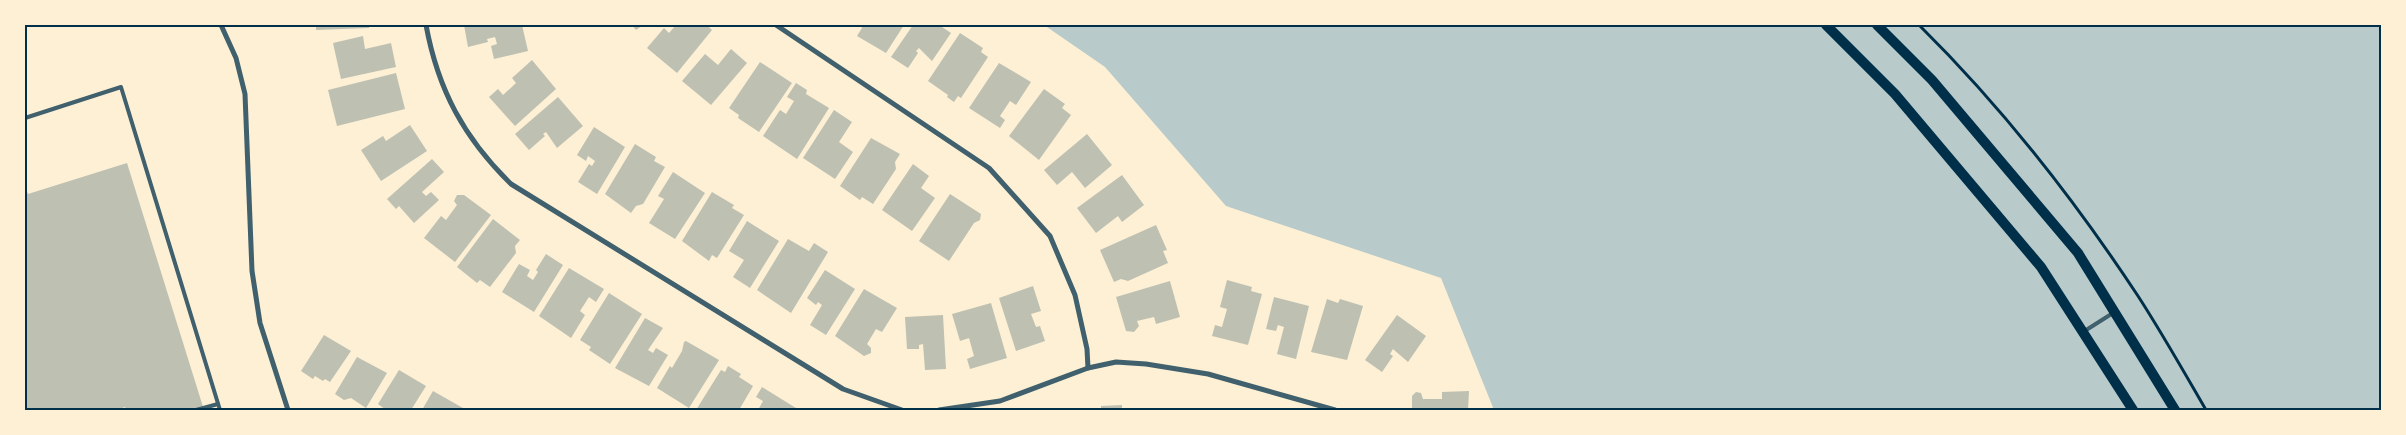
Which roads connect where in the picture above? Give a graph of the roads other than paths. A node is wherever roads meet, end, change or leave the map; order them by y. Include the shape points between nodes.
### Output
1 (221, 25) edge
2 (426, 25) edge
3 (776, 25) edge
4 (1826, 25) edge
5 (1876, 25) edge
6 (25, 118) edge
7 (2115, 312) junction
8 (2083, 332) junction
9 (1088, 368) junction
10 (218, 404) junction
11 (196, 410) edge
12 (220, 410) edge
13 (288, 410) edge
14 (902, 410) edge
15 (939, 410) edge
16 (1335, 410) edge
17 (2133, 410) edge
18 (2175, 410) edge

1 - 13 street via 236,58 245,94 252,271 260,323
2 - 14 street via 440,79 452,108 479,150 511,184 843,389
3 - 9 street via 989,168 1050,236 1075,295
4 - 8 main road via 1896,94 2041,267
5 - 7 main road via 1932,80 2078,253
6 - 10 lane via 121,88
7 - 8 lane
7 - 18 main road
8 - 17 main road
9 - 15 street via 1000,401
9 - 16 street via 1116,362 1179,368
10 - 11 lane
10 - 12 lane

